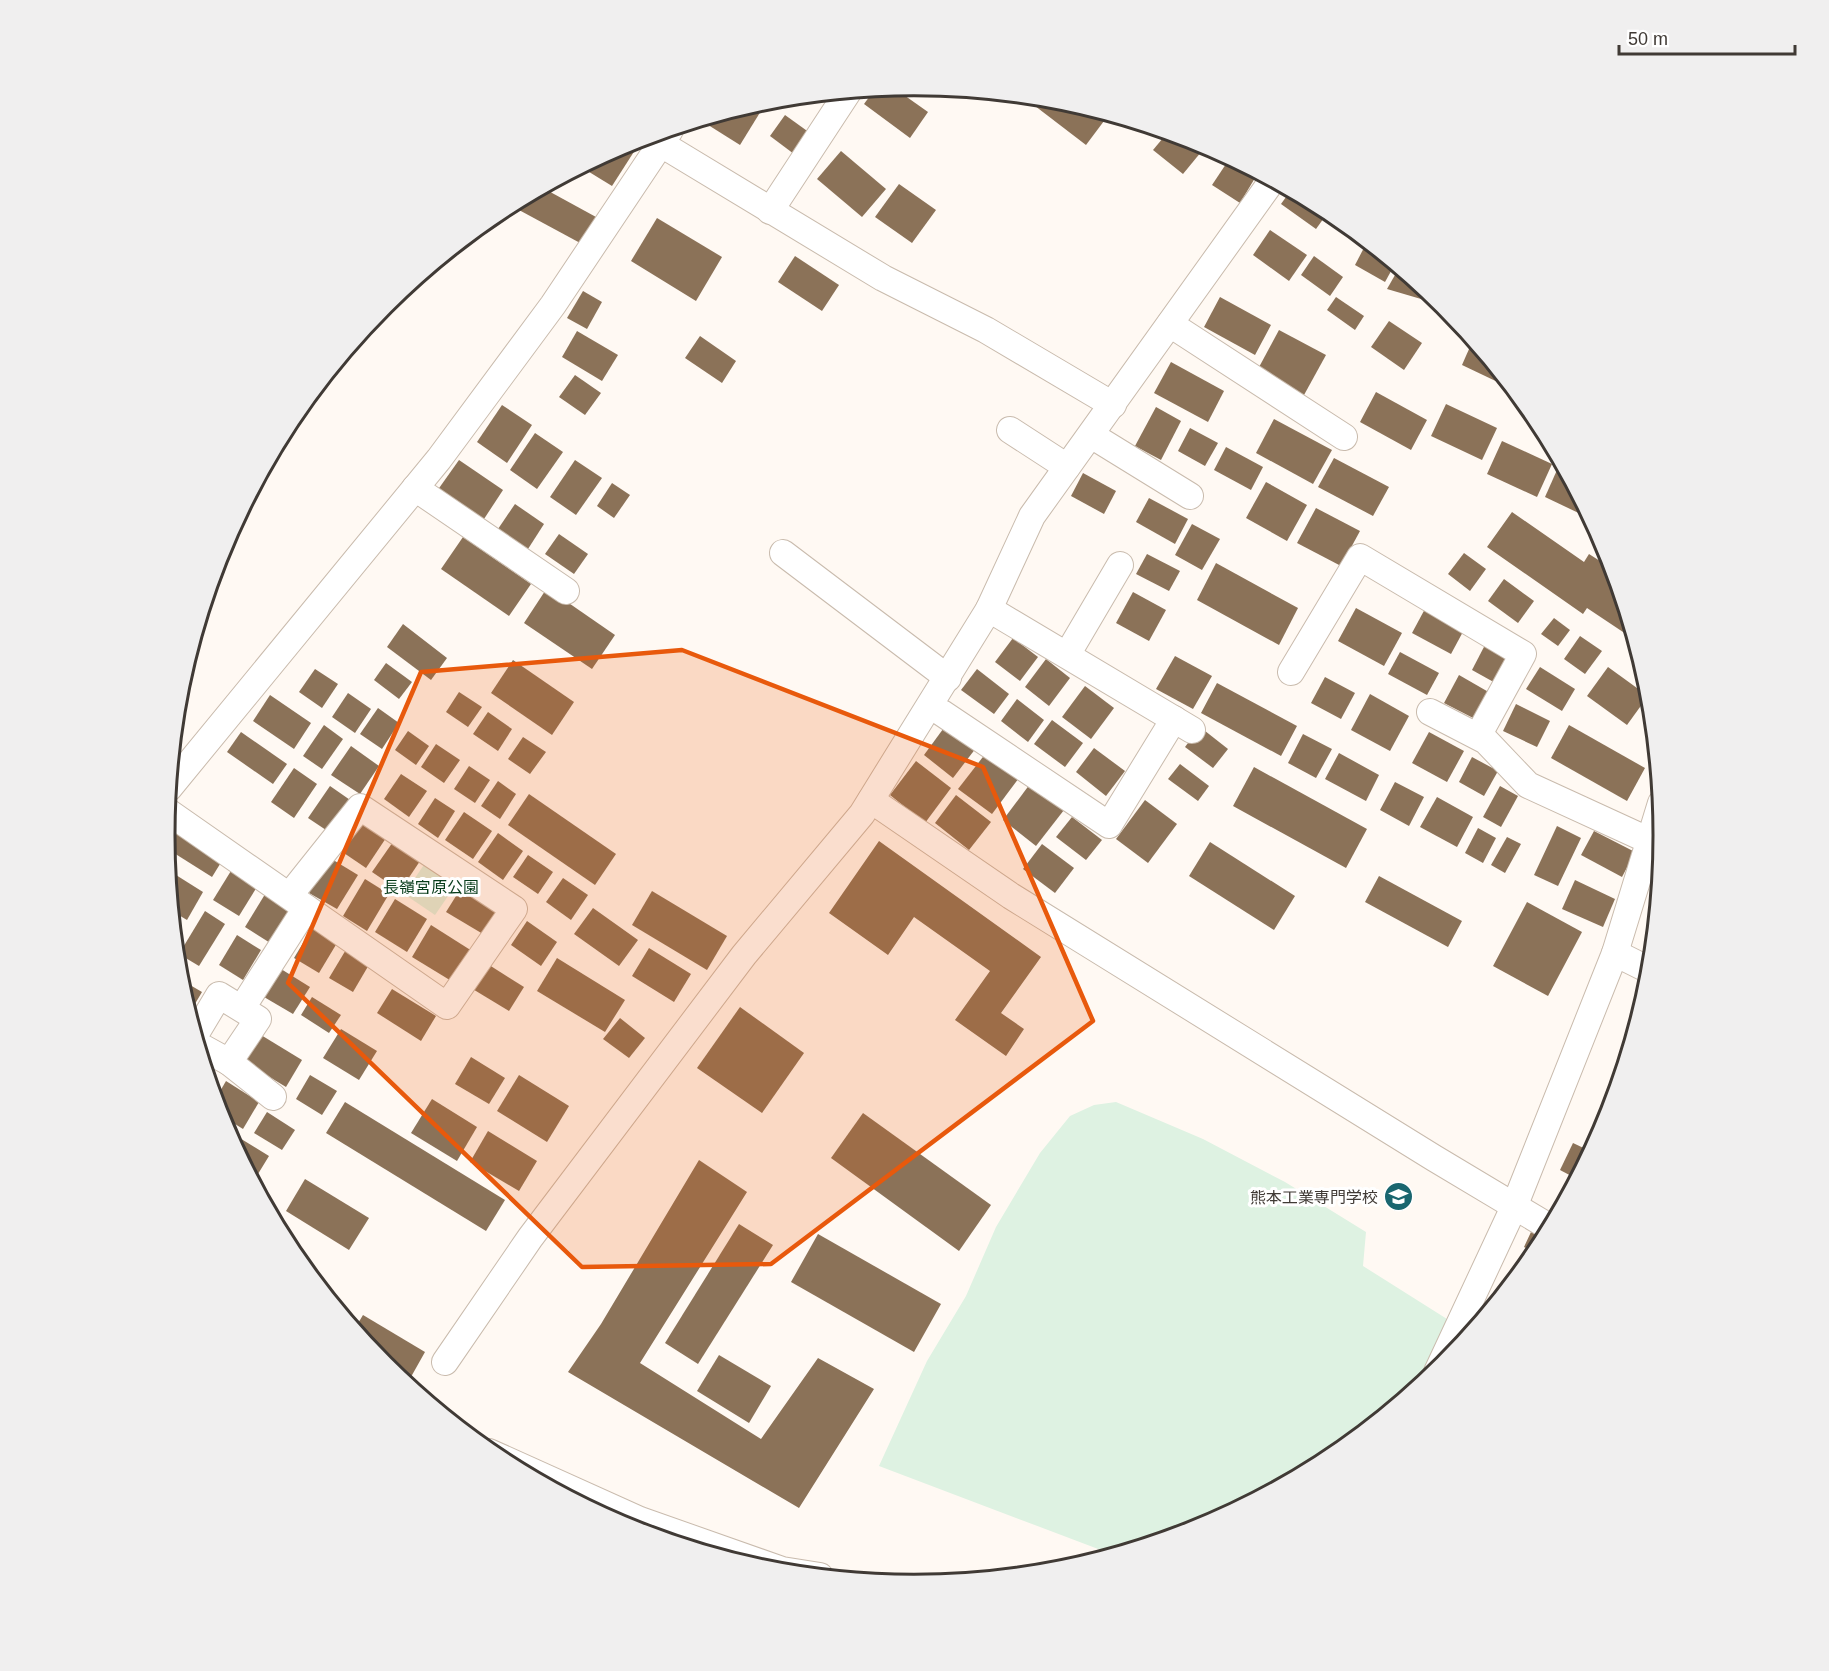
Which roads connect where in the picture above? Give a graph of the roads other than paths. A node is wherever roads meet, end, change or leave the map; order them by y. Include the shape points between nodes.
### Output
1 (843, 100) edge
2 (665, 139) edge
3 (655, 143) edge
4 (1268, 186) edge
5 (770, 211) junction
6 (1170, 324) junction
7 (1113, 405) junction
8 (1010, 430) dead end
9 (1091, 435) junction
10 (1344, 437) dead end
11 (1067, 467) junction
12 (415, 488) junction
13 (1190, 496) dead end
14 (783, 553) dead end
15 (1120, 565) dead end
16 (566, 591) dead end
17 (989, 609) junction
18 (1067, 655) junction
19 (1291, 672) dead end
20 (948, 678) junction
21 (1430, 712) dead end
22 (942, 713) dead end
23 (1478, 736) junction
24 (178, 770) edge
25 (871, 800) junction
26 (176, 817) edge
27 (1654, 828) edge
28 (1650, 841) junction
29 (298, 902) junction
30 (1615, 953) junction
31 (1642, 967) edge
32 (242, 1008) junction
33 (200, 1027) edge
34 (207, 1050) edge
35 (229, 1062) junction
36 (273, 1097) dead end
37 (1514, 1207) junction
38 (1543, 1224) edge
39 (1450, 1344) edge
40 (446, 1362) dead end
41 (558, 1483) edge
42 (730, 1552) edge

1 - 5 street
2 - 5 street
3 - 12 street via 553,305
4 - 6 street
5 - 7 street
6 - 7 street
6 - 10 street
7 - 9 street
8 - 11 street
9 - 11 street
9 - 13 street
11 - 17 street via 1032,516
12 - 16 street
12 - 24 street
14 - 20 street
15 - 18 street
17 - 18 street
17 - 20 street
18 - 22 street via 1183,724 1109,825
19 - 23 street via 1360,557 1523,654
20 - 25 street
21 - 23 street
23 - 28 street via 1528,785
25 - 37 street via 1011,896
25 - 40 street via 737,964 530,1238
26 - 29 street
27 - 28 street
28 - 30 street
29 - 29 street via 360,807 514,909 447,1006
29 - 32 street
30 - 31 street
30 - 37 street
32 - 33 street via 219,995
32 - 35 street via 258,1019
34 - 35 street
35 - 36 street
37 - 38 street
37 - 39 street
41 - 42 street via 640,1520

